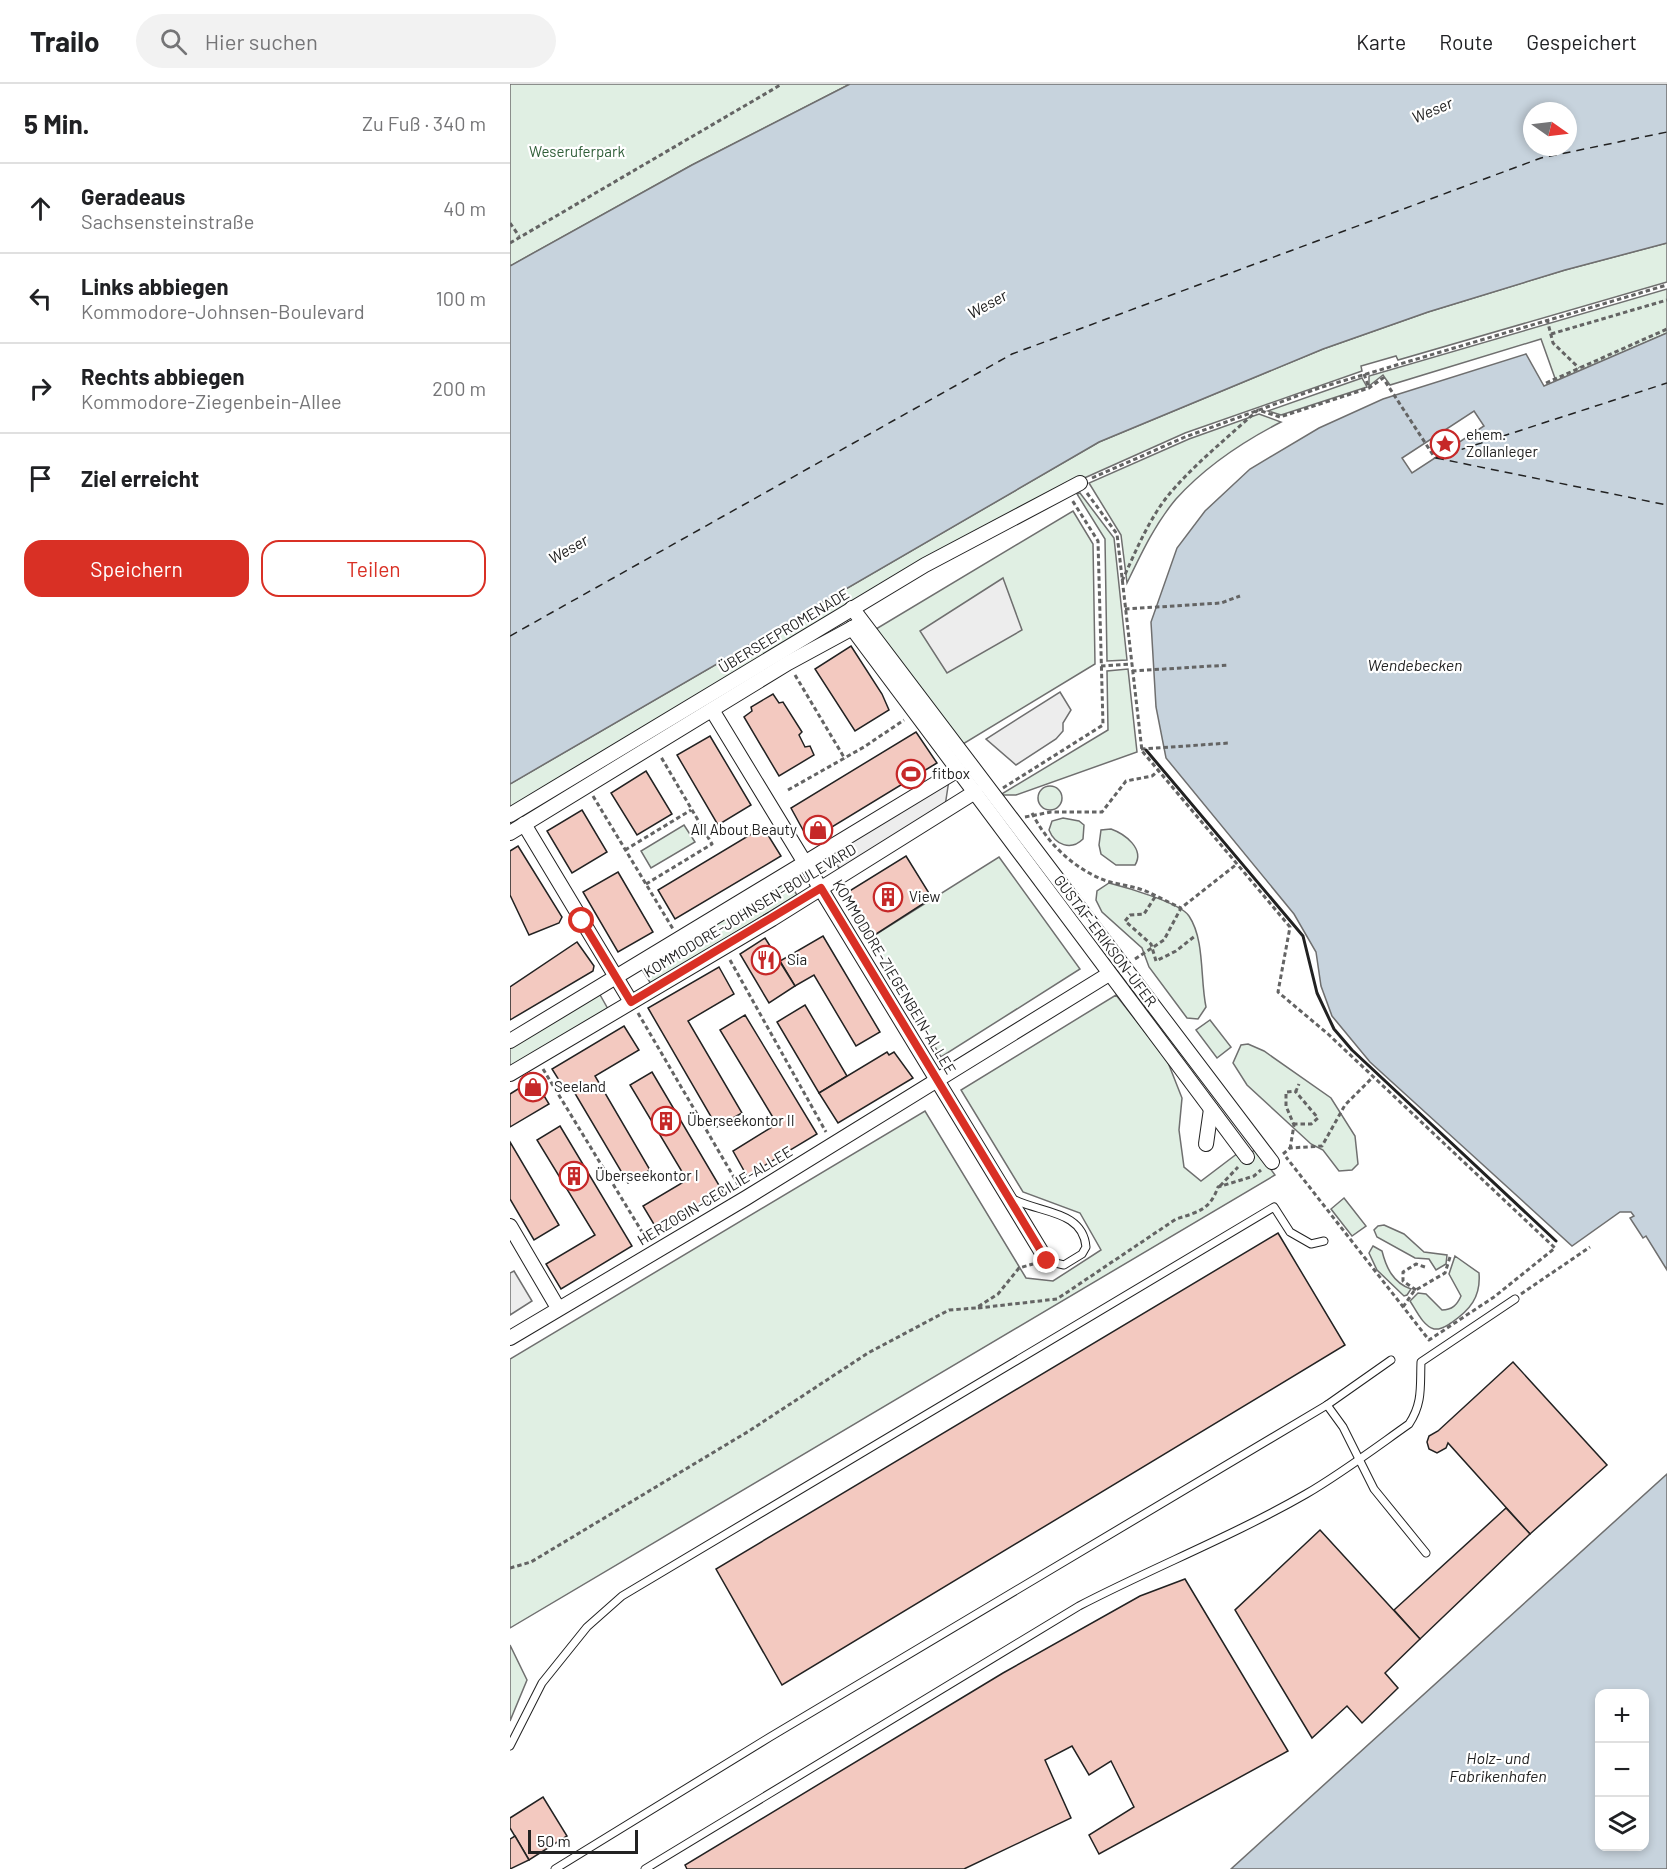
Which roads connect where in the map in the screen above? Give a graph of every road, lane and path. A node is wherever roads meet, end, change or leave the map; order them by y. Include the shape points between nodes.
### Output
1 (783, 84) edge
2 (510, 223) edge
3 (519, 237) junction
4 (510, 243) edge
5 (1667, 285) edge
6 (1667, 300) edge
7 (1547, 320) junction
8 (1667, 329) edge
9 (1551, 334) junction
10 (1579, 368) junction
11 (1364, 374) junction
12 (1546, 383) dead end
13 (1369, 388) junction
14 (1258, 410) junction
15 (1435, 458) dead end
16 (1080, 483) junction
17 (1067, 491) junction
18 (1122, 582) junction
19 (1240, 596) dead end
20 (852, 608) junction
21 (1125, 609) junction
22 (857, 626) junction
23 (788, 663) junction
24 (1131, 664) junction
25 (1228, 665) dead end
26 (1101, 666) junction
27 (1132, 671) junction
28 (712, 710) junction
29 (904, 720) dead end
30 (1229, 743) dead end
31 (654, 745) junction
32 (1141, 749) junction
33 (844, 759) junction
34 (958, 770) junction
35 (1158, 771) junction
36 (587, 786) junction
37 (788, 790) dead end
38 (975, 792) junction
39 (993, 795) junction
40 (691, 810) junction
41 (1032, 813) junction
42 (510, 815) edge
43 (1015, 823) junction
44 (525, 824) junction
45 (510, 833) edge
46 (625, 850) junction
47 (805, 863) junction
48 (1237, 864) junction
49 (646, 884) junction
50 (821, 888) junction
51 (1155, 897) junction
52 (1181, 908) junction
53 (1195, 936) dead end
54 (679, 939) junction
55 (723, 947) junction
56 (1152, 948) junction
57 (1131, 961) dead end
58 (1109, 974) junction
59 (616, 978) junction
60 (631, 1002) junction
61 (510, 1041) edge
62 (536, 1059) junction
63 (510, 1074) edge
64 (1372, 1077) junction
65 (936, 1079) junction
66 (1299, 1084) dead end
67 (1295, 1091) junction
68 (1210, 1109) junction
69 (1293, 1124) junction
70 (832, 1144) junction
71 (1206, 1144) dead end
72 (1290, 1149) junction
73 (1247, 1157) dead end
74 (1279, 1157) junction
75 (1006, 1195) junction
76 (746, 1198) junction
77 (510, 1226) edge
78 (1324, 1241) dead end
79 (1590, 1247) dead end
80 (654, 1252) junction
81 (1450, 1257) dead end
82 (1047, 1261) junction
83 (1425, 1267) dead end
84 (1506, 1287) junction
85 (1416, 1290) junction
86 (1515, 1299) junction
87 (1402, 1307) junction
88 (558, 1308) junction
89 (976, 1308) junction
90 (510, 1338) edge
91 (1391, 1360) dead end
92 (1327, 1405) junction
93 (1358, 1459) junction
94 (1426, 1552) dead end
95 (510, 1568) edge
96 (510, 1746) edge
97 (555, 1869) edge
98 (645, 1869) edge

1 - 3 path
2 - 3 path
3 - 4 path
5 - 7 path
6 - 9 path
7 - 9 path
7 - 11 path
8 - 10 path
9 - 10 path via 1553,343
10 - 12 path
11 - 13 path
11 - 14 path
13 - 14 path via 1280,417
13 - 15 path via 1383,378
14 - 16 path
14 - 18 path via 1170,494 1144,534
16 - 17 street, ÜBERSEEPROMENADE
16 - 18 path via 1117,534
17 - 20 street, ÜBERSEEPROMENADE
17 - 26 path via 1098,541
18 - 21 path
19 - 21 path via 1221,603
20 - 22 street
20 - 42 street, ÜBERSEEPROMENADE
21 - 24 path
22 - 23 street, ÜBERSEEPROMENADE
22 - 34 street, GUSTAF-ERIKSON-UFER
22 - 39 street
23 - 28 street, ÜBERSEEPROMENADE
23 - 33 path
24 - 26 path
24 - 27 path
25 - 27 path
26 - 39 path via 1103,725
27 - 32 path
28 - 31 street, ÜBERSEEPROMENADE
28 - 47 street, KOMMODORE-ZIEGENBEIN-ALLEE
29 - 33 path
30 - 32 path
31 - 36 street, ÜBERSEEPROMENADE
31 - 40 path
32 - 35 path
33 - 37 path
34 - 38 street, GUSTAF-ERIKSON-UFER
34 - 47 street, KOMMODORE-JOHNSEN-BOULEVARD
35 - 41 path via 1152,776 1126,780 1102,812
35 - 48 path
36 - 44 street, ÜBERSEEPROMENADE
36 - 46 path
38 - 50 street, KOMMODORE-JOHNSEN-BOULEVARD
38 - 58 street, GUSTAF-ERIKSON-UFER
39 - 43 street
40 - 46 path
40 - 49 path via 712,844
41 - 43 path
41 - 51 path via 1043,835 1066,859 1100,879
43 - 74 street
44 - 45 street, ÜBERSEEPROMENADE
44 - 59 street
46 - 49 path
47 - 50 street, KOMMODORE-ZIEGENBEIN-ALLEE
47 - 54 street, KOMMODORE-JOHNSEN-BOULEVARD
48 - 52 path
48 - 64 path via 1290,927 1278,992
49 - 54 path
50 - 55 street, KOMMODORE-JOHNSEN-BOULEVARD
50 - 65 street, KOMMODORE-ZIEGENBEIN-ALLEE
51 - 52 path
51 - 56 path via 1144,914 1130,915 1125,921
52 - 56 path via 1164,940
53 - 56 path via 1159,961 1154,960
54 - 59 street, KOMMODORE-JOHNSEN-BOULEVARD
55 - 60 street, KOMMODORE-JOHNSEN-BOULEVARD
55 - 70 path
56 - 57 path
58 - 65 street, HERZOGIN-CECILIE-ALLEE
58 - 68 street, GUSTAF-ERIKSON-UFER
59 - 60 street
59 - 61 street, KOMMODORE-JOHNSEN-BOULEVARD
60 - 62 street, KOMMODORE-JOHNSEN-BOULEVARD
60 - 76 path
62 - 63 street, KOMMODORE-JOHNSEN-BOULEVARD
62 - 80 path
64 - 72 path via 1345,1105 1322,1146
64 - 84 path via 1555,1248
65 - 70 street, HERZOGIN-CECILIE-ALLEE
65 - 75 street, KOMMODORE-ZIEGENBEIN-ALLEE
66 - 67 path
67 - 69 path via 1286,1092 1284,1098
67 - 69 path via 1318,1118 1311,1124
68 - 71 street
68 - 73 street, GUSTAF-ERIKSON-UFER
69 - 72 path
70 - 76 street, HERZOGIN-CECILIE-ALLEE
72 - 74 path
74 - 87 path
74 - 89 path via 1254,1176 1218,1187 1213,1202 1176,1219 1058,1299
75 - 82 street, KOMMODORE-ZIEGENBEIN-ALLEE
75 - 82 lane via 1069,1218 1080,1229 1086,1248 1082,1254 1064,1265
76 - 80 street, HERZOGIN-CECILIE-ALLEE
77 - 88 street
78 - 96 lane via 1311,1244 1290,1232 1274,1207 622,1596 587,1627 542,1683
79 - 86 path
80 - 88 street, HERZOGIN-CECILIE-ALLEE
81 - 85 path via 1445,1273
82 - 89 path via 1019,1268 998,1294
83 - 85 path via 1416,1264 1403,1272 1403,1281
84 - 86 path
84 - 87 path via 1429,1340
85 - 87 path
86 - 93 lane via 1421,1362 1422,1396 1409,1424
88 - 90 street, HERZOGIN-CECILIE-ALLEE
89 - 95 path via 949,1310 868,1353 684,1471 531,1562
91 - 92 lane
92 - 93 lane
92 - 97 lane
93 - 94 lane via 1374,1489
93 - 98 lane via 1307,1493 1079,1606

